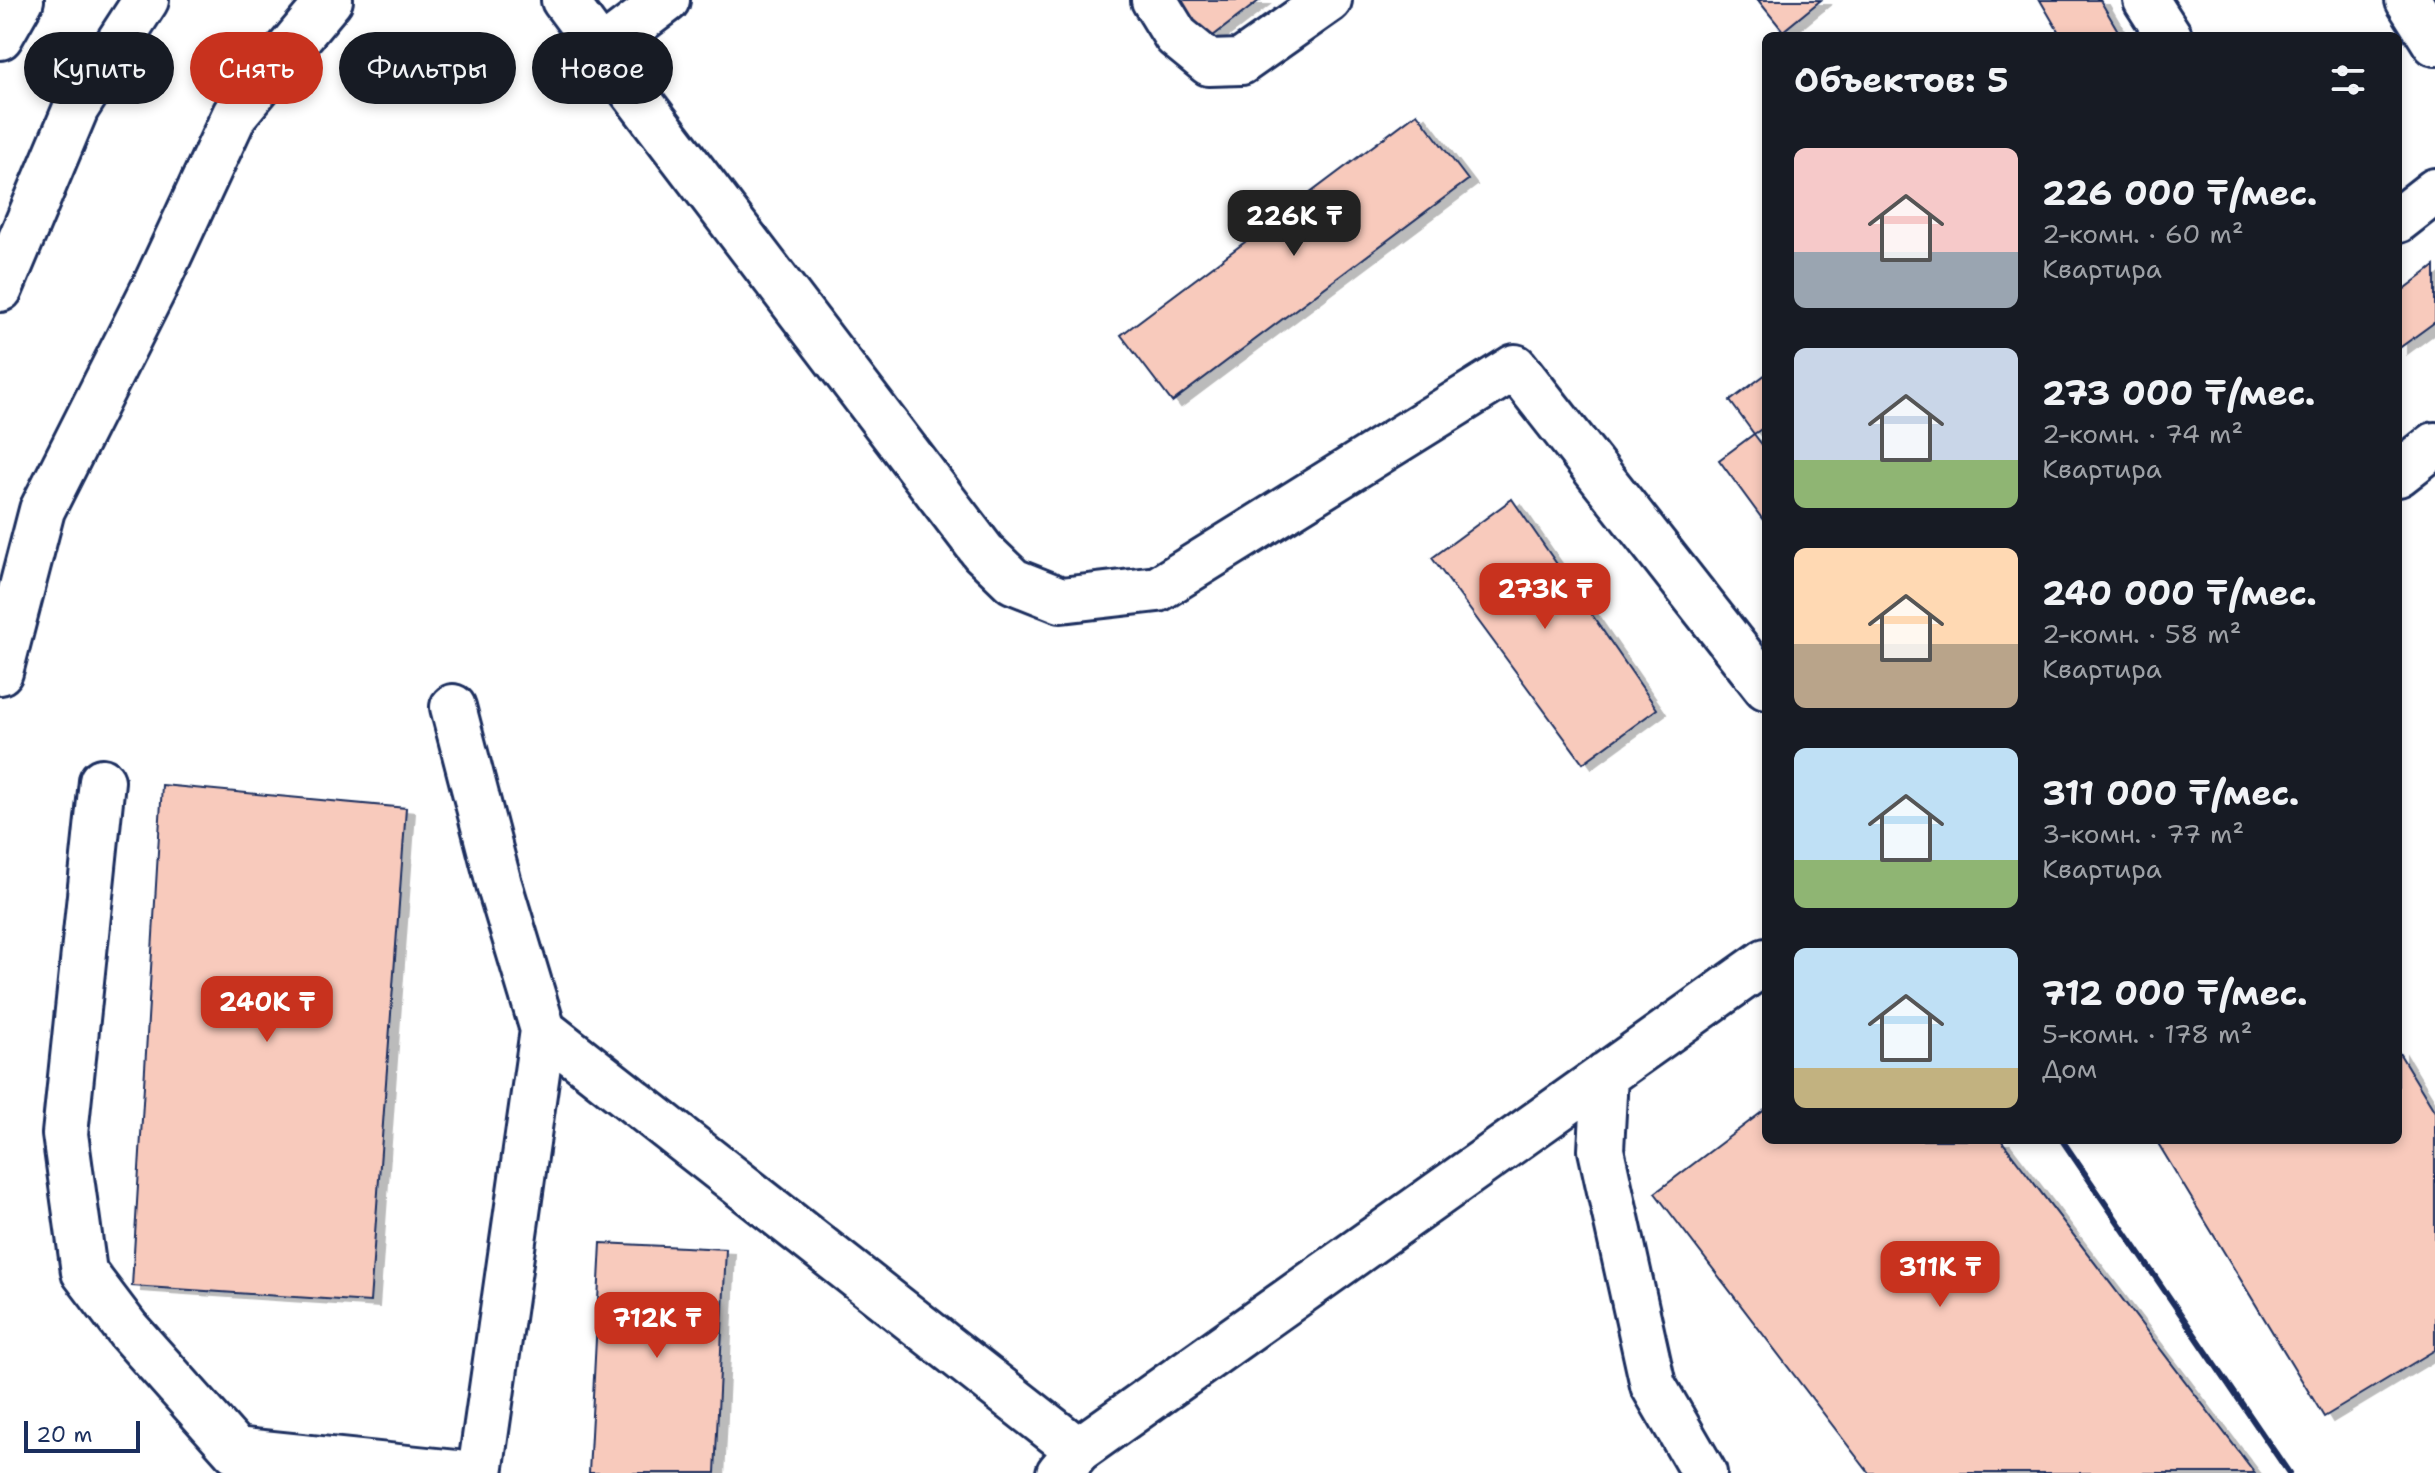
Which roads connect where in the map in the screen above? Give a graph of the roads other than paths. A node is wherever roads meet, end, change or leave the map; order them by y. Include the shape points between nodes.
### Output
1 (21, 0) edge
2 (146, 0) edge
3 (330, 0) edge
4 (564, 0) edge
5 (667, 0) edge
6 (1154, 0) edge
7 (1329, 0) edge
8 (2146, 0) edge
9 (588, 32) edge
10 (625, 32) edge
11 (2166, 32) edge
12 (0, 37) edge
13 (642, 104) edge
14 (2435, 191) edge
15 (2402, 217) edge
16 (0, 289) edge
17 (2435, 445) edge
18 (2402, 471) edge
19 (0, 672) edge
20 (1762, 682) edge
21 (453, 707) dead end
22 (102, 781) dead end
23 (1762, 964) edge
24 (543, 1030) junction
25 (1605, 1075) junction
26 (234, 1461) edge
27 (1068, 1462) edge
28 (456, 1473) edge
29 (480, 1473) edge
30 (1704, 1473) edge

1 - 12 main road
2 - 16 main road via 76,108
3 - 19 main road via 235,114 42,510
4 - 9 main road
5 - 10 main road
6 - 7 main road via 1176,36 1209,63 1241,62
8 - 11 main road
13 - 20 main road via 983,552 1013,581 1061,600 1158,589 1515,367
14 - 15 main road
17 - 18 main road
21 - 24 main road
22 - 26 main road via 65,1134 84,1272
23 - 25 main road
24 - 27 main road
24 - 29 main road
25 - 27 main road
25 - 30 main road via 1601,1150 1653,1385
26 - 28 main road

